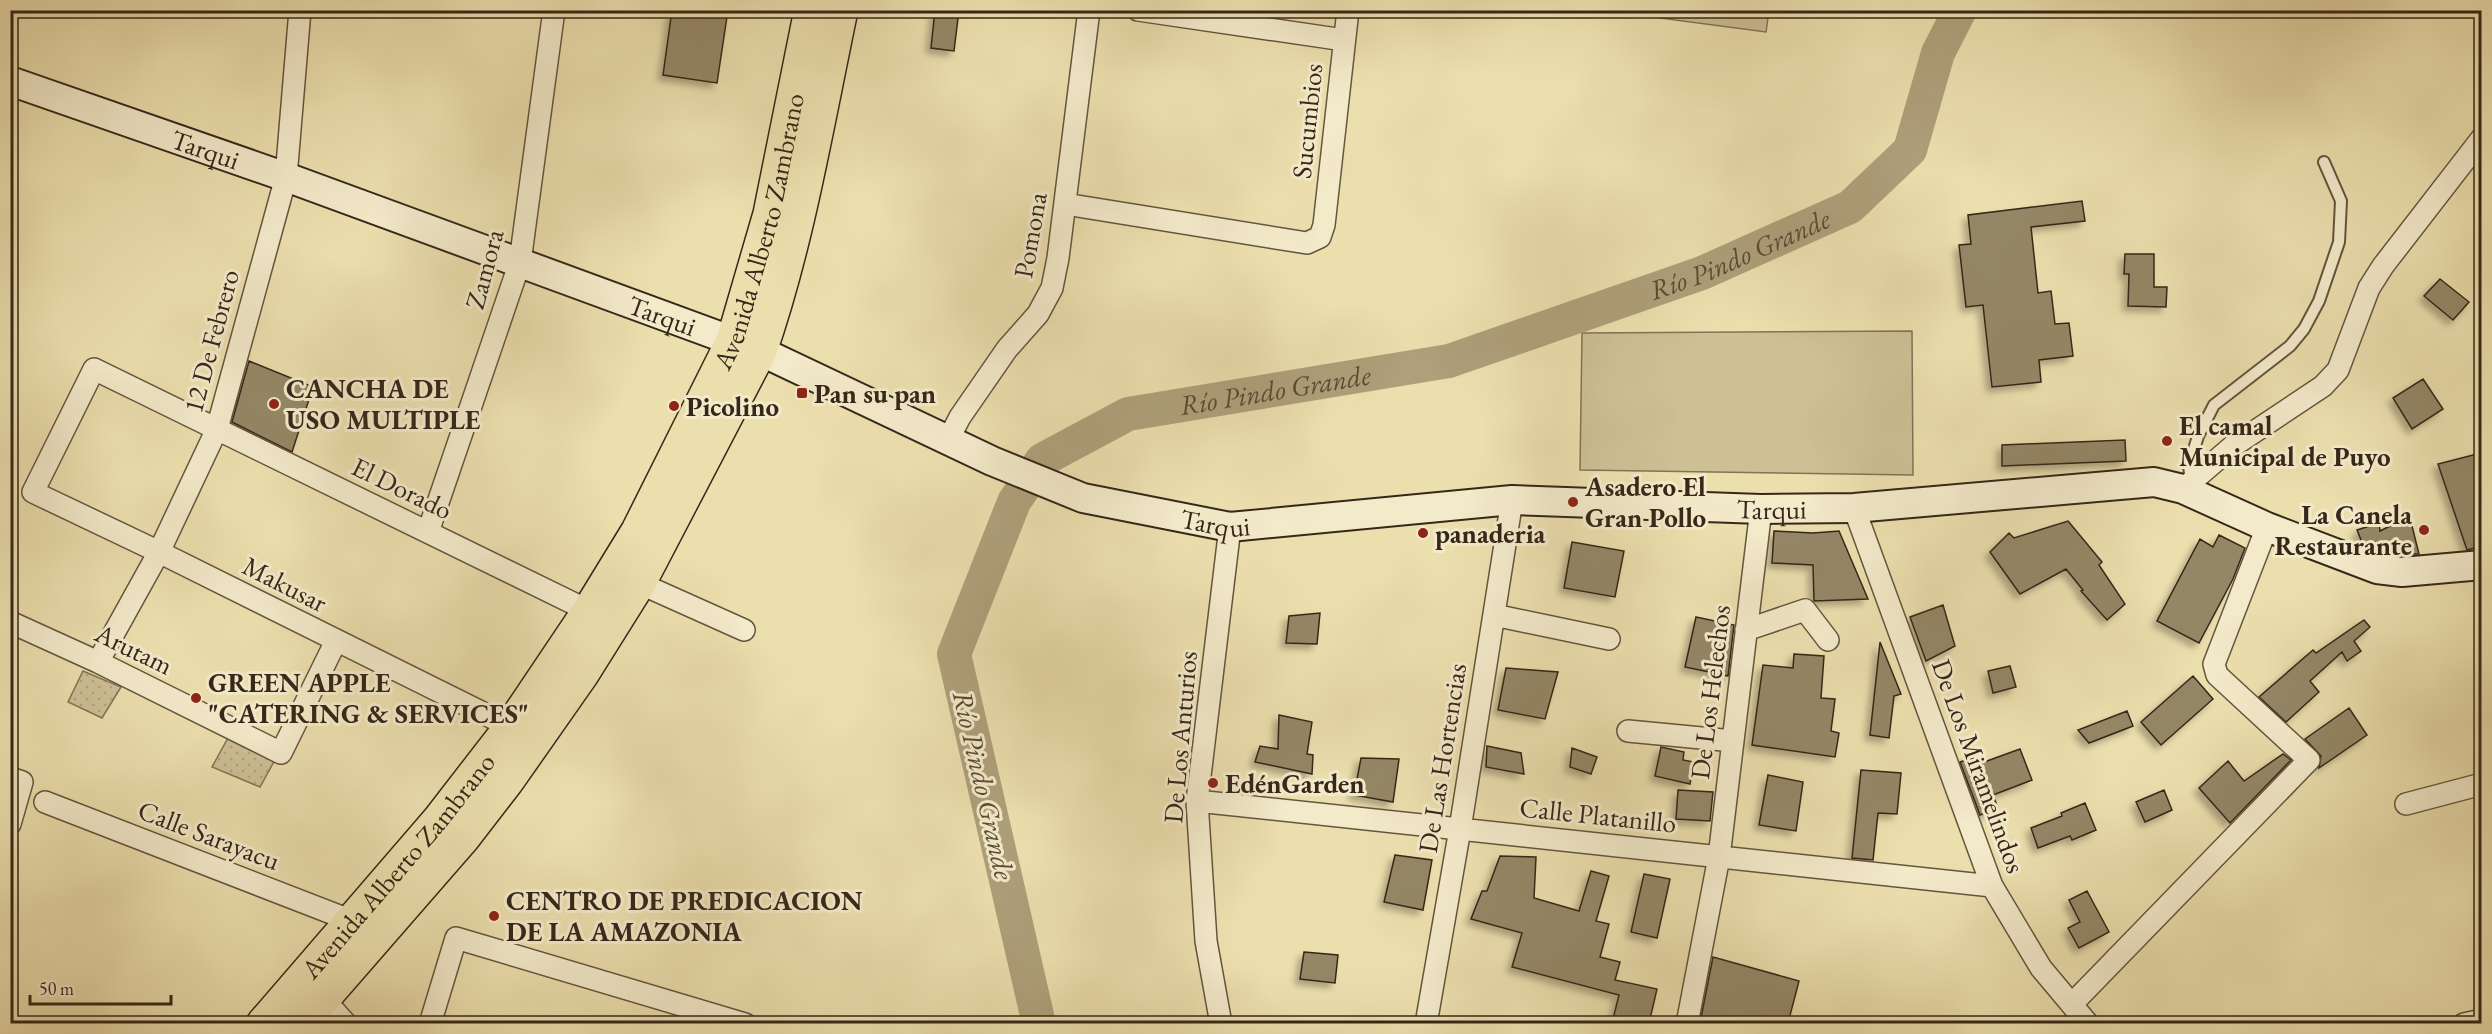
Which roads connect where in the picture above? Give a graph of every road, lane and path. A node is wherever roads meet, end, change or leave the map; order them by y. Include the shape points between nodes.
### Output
1 (300, 10) edge
2 (554, 10) edge
3 (811, 10) edge
4 (841, 10) edge
5 (1089, 10) edge
6 (1138, 10) edge
7 (1348, 10) edge
8 (1344, 40) junction
9 (10, 81) edge
10 (2481, 138) edge
11 (2324, 162) dead end
12 (286, 177) junction
13 (1065, 204) junction
14 (520, 262) junction
15 (746, 346) junction
16 (217, 429) junction
17 (948, 440) junction
18 (2187, 485) junction
19 (33, 492) joint
20 (1512, 500) junction
21 (1854, 508) junction
22 (1761, 509) junction
23 (2267, 526) junction
24 (1230, 527) junction
25 (428, 532) junction
26 (159, 552) junction
27 (2481, 565) edge
28 (639, 583) junction
29 (589, 610) junction
30 (1494, 615) junction
31 (10, 622) edge
32 (744, 630) dead end
33 (1746, 630) junction
34 (1609, 639) dead end
35 (1828, 640) dead end
36 (336, 641) junction
37 (98, 662) junction
38 (511, 727) junction
39 (1628, 730) dead end
40 (1733, 741) junction
41 (10, 778) edge
42 (2481, 784) edge
43 (1197, 801) junction
44 (45, 802) dead end
45 (2406, 804) dead end
46 (10, 824) edge
47 (1460, 829) junction
48 (1719, 857) junction
49 (1992, 886) junction
50 (352, 921) junction
51 (322, 997) junction
52 (2072, 1004) junction
53 (714, 1019) edge
54 (2481, 1020) edge
55 (263, 1023) edge
56 (301, 1023) edge
57 (345, 1023) edge
58 (430, 1023) edge
59 (745, 1023) edge
60 (1221, 1023) edge
61 (1426, 1023) edge
62 (1687, 1023) edge
63 (2088, 1023) edge
64 (2464, 1023) edge

1 - 12 street, 12 De Febrero
2 - 14 street, Zamora
3 - 15 highway, Avenida Alberto Zambrano
4 - 15 highway, Avenida Alberto Zambrano via 771,319
5 - 13 street, Pomona
6 - 8 street
7 - 8 street, Sucumbios
8 - 13 street, Sucumbios via 1320,237 1307,243
9 - 12 street, Tarqui
10 - 18 street via 2369,288 2338,370 2323,386 2233,446
11 - 18 lane via 2341,201 2339,242 2319,301 2290,346 2214,405 2198,436 2188,466
12 - 14 street, Tarqui
12 - 16 street, 12 De Febrero
13 - 17 street, Pomona via 1052,288 1038,314 976,393
14 - 15 street, Tarqui
14 - 25 street, Zamora
15 - 17 street, Tarqui
15 - 28 highway, Avenida Alberto Zambrano
15 - 29 highway, Avenida Alberto Zambrano
16 - 19 street, El Dorado via 94,369
16 - 25 street, El Dorado
16 - 26 street, 12 De Febrero
17 - 24 street, Tarqui via 1083,498
18 - 21 street, Tarqui via 2154,482
18 - 23 street, Tarqui
19 - 26 street, Makusar
20 - 22 street, Tarqui
20 - 24 street, Tarqui
20 - 30 street, De Las Hortencias
21 - 22 street, Tarqui
21 - 49 street, De Los Miramelindos
22 - 33 street, De Los Helechos
23 - 27 street, Tarqui via 2377,569 2402,572
23 - 52 street via 2214,670 2309,760
24 - 43 street, De Los Anturios
25 - 29 street, El Dorado
26 - 36 street, Makusar
26 - 37 street, 12 De Febrero
28 - 32 street
28 - 51 highway, Avenida Alberto Zambrano via 582,674 507,781 463,838
29 - 38 highway, Avenida Alberto Zambrano
30 - 34 street
30 - 47 street, De Las Hortencias
31 - 37 street, Arutam
33 - 35 street via 1805,610
33 - 40 street, De Los Helechos
36 - 37 street, Arutam via 281,753
36 - 38 street, Makusar
38 - 50 highway, Avenida Alberto Zambrano via 439,820
39 - 40 street
40 - 48 street, De Los Helechos
41 - 46 street via 22,782
42 - 45 street
43 - 47 street, Calle Platanillo
43 - 60 street, De Los Anturios via 1206,941
44 - 50 street, Calle Sarayacu
47 - 48 street, Calle Platanillo
47 - 61 street, De Las Hortencias
48 - 49 street, Calle Platanillo
48 - 62 street, De Los Helechos
49 - 52 street, De Los Miramelindos via 2041,968
50 - 55 highway, Avenida Alberto Zambrano
51 - 56 highway, Avenida Alberto Zambrano
51 - 57 street
52 - 63 street, De Los Miramelindos
53 - 58 street via 456,938
53 - 59 street
54 - 64 street

